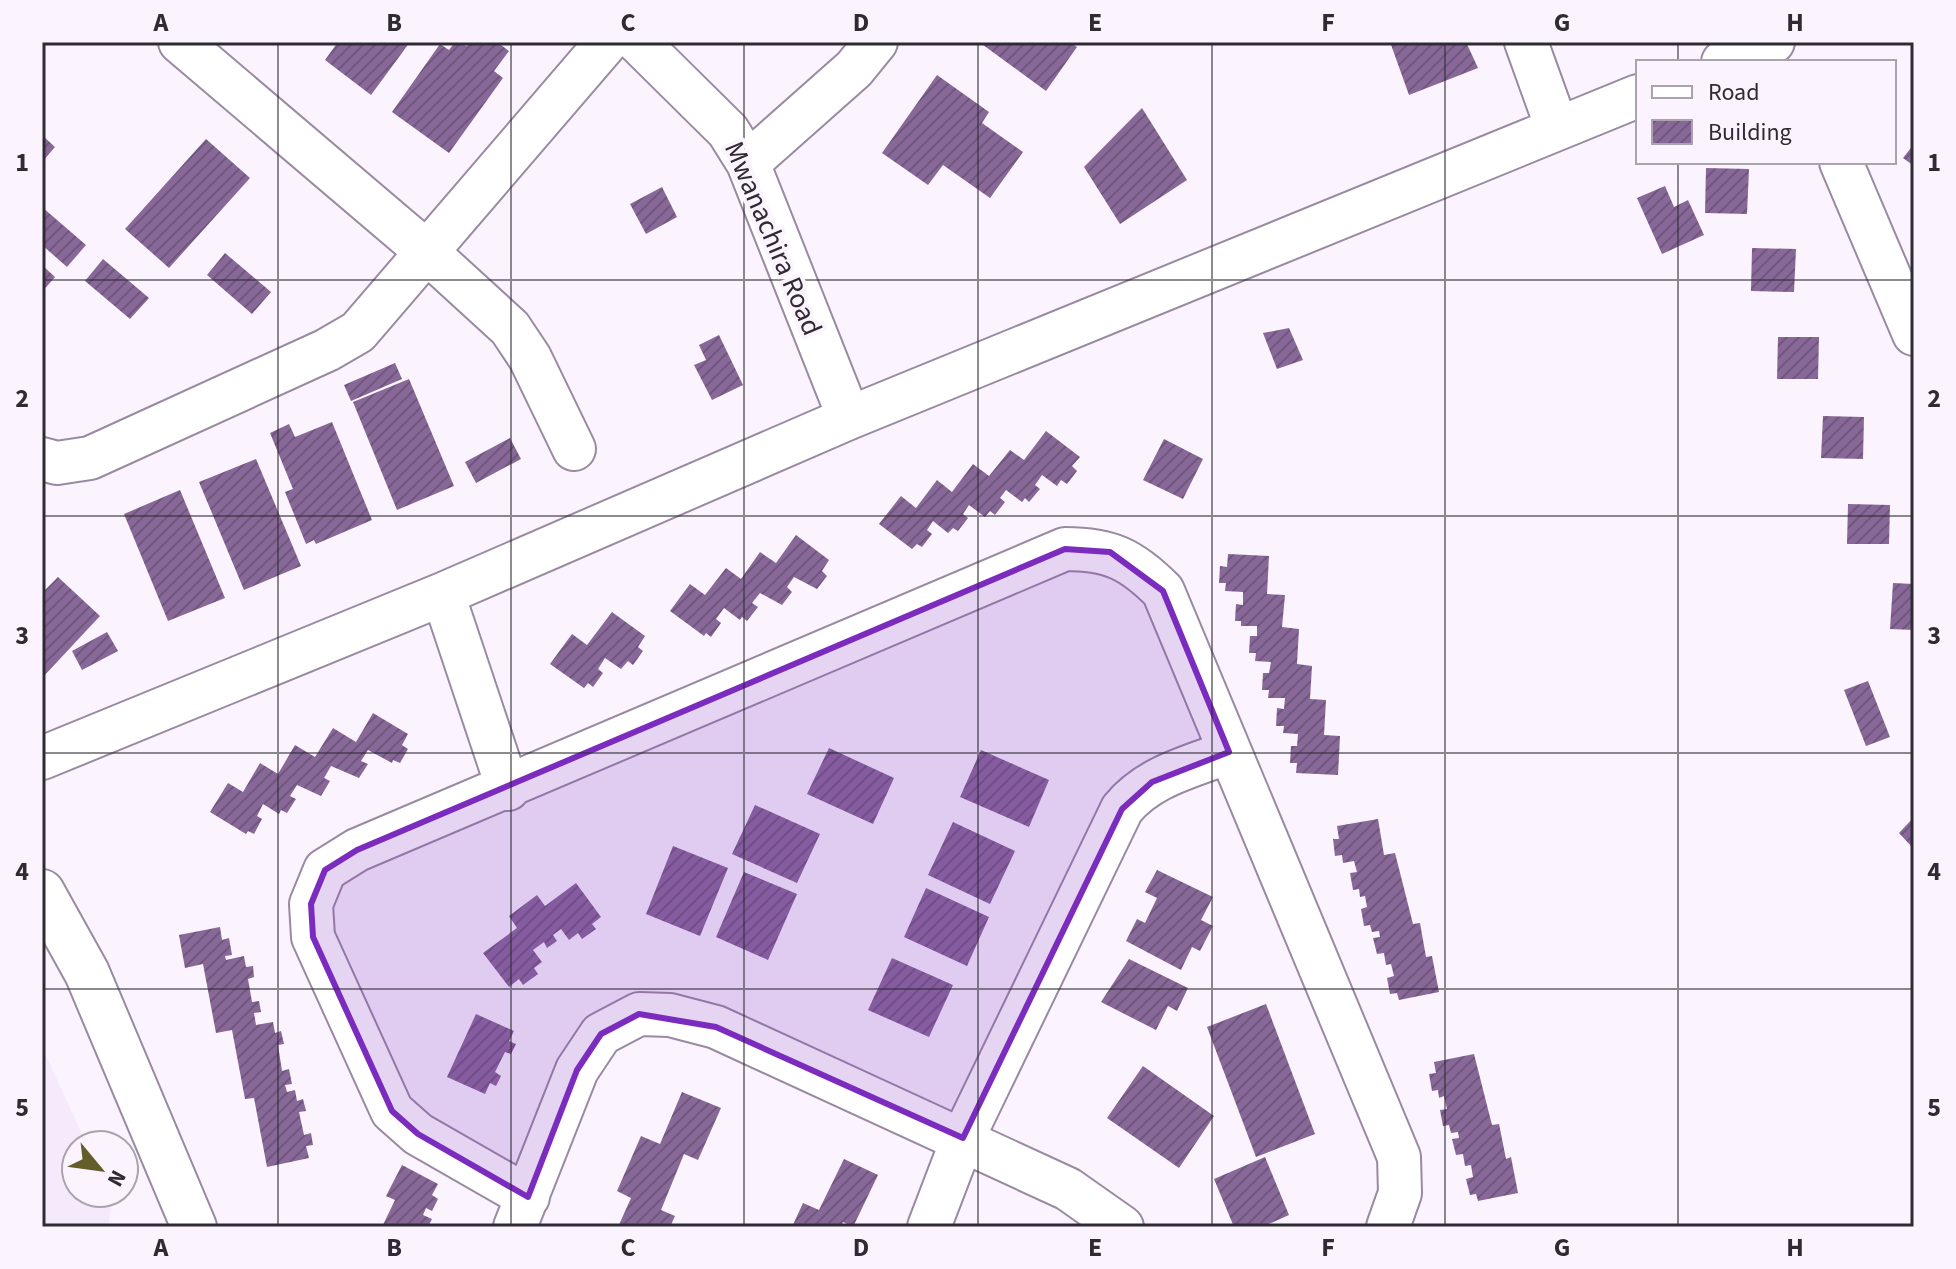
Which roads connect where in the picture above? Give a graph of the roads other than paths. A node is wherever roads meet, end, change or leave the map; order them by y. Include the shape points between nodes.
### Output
1 (180, 42) edge
2 (607, 42) edge
3 (638, 42) edge
4 (876, 42) edge
5 (1526, 42) edge
6 (1773, 42) edge
7 (1728, 60) edge
8 (1636, 97) edge
9 (1557, 128) junction
10 (748, 163) junction
11 (1842, 164) edge
12 (428, 253) junction
13 (1906, 290) edge
14 (1914, 334) edge
15 (849, 418) junction
16 (574, 449) dead end
17 (42, 459) edge
18 (443, 594) junction
19 (1229, 752) junction
20 (42, 758) edge
21 (508, 789) junction
22 (42, 892) edge
23 (963, 1138) junction
24 (521, 1212) edge
25 (194, 1227) edge
26 (929, 1227) edge
27 (1122, 1227) edge
28 (1388, 1227) edge

1 - 12 street
2 - 12 street
3 - 10 street, Mwanachira Road via 728,131
4 - 10 street via 854,69
5 - 9 street
6 - 7 street
8 - 9 street
9 - 15 street
10 - 15 street, Mwanachira Road
11 - 13 street
12 - 16 street via 510,328
12 - 17 street via 358,332 327,350 90,458 57,463
13 - 14 street
15 - 18 street
18 - 20 street
18 - 21 street
19 - 21 street via 1163,591 1110,552 1065,549
19 - 23 street via 1152,782 1122,809
19 - 28 street via 1399,1157 1400,1193
21 - 24 street via 357,850 325,870 311,904 313,937 392,1111
22 - 25 street via 87,973
23 - 24 street via 716,1027 670,1015 639,1014 601,1034 577,1070
23 - 26 street
23 - 27 street via 1068,1189

